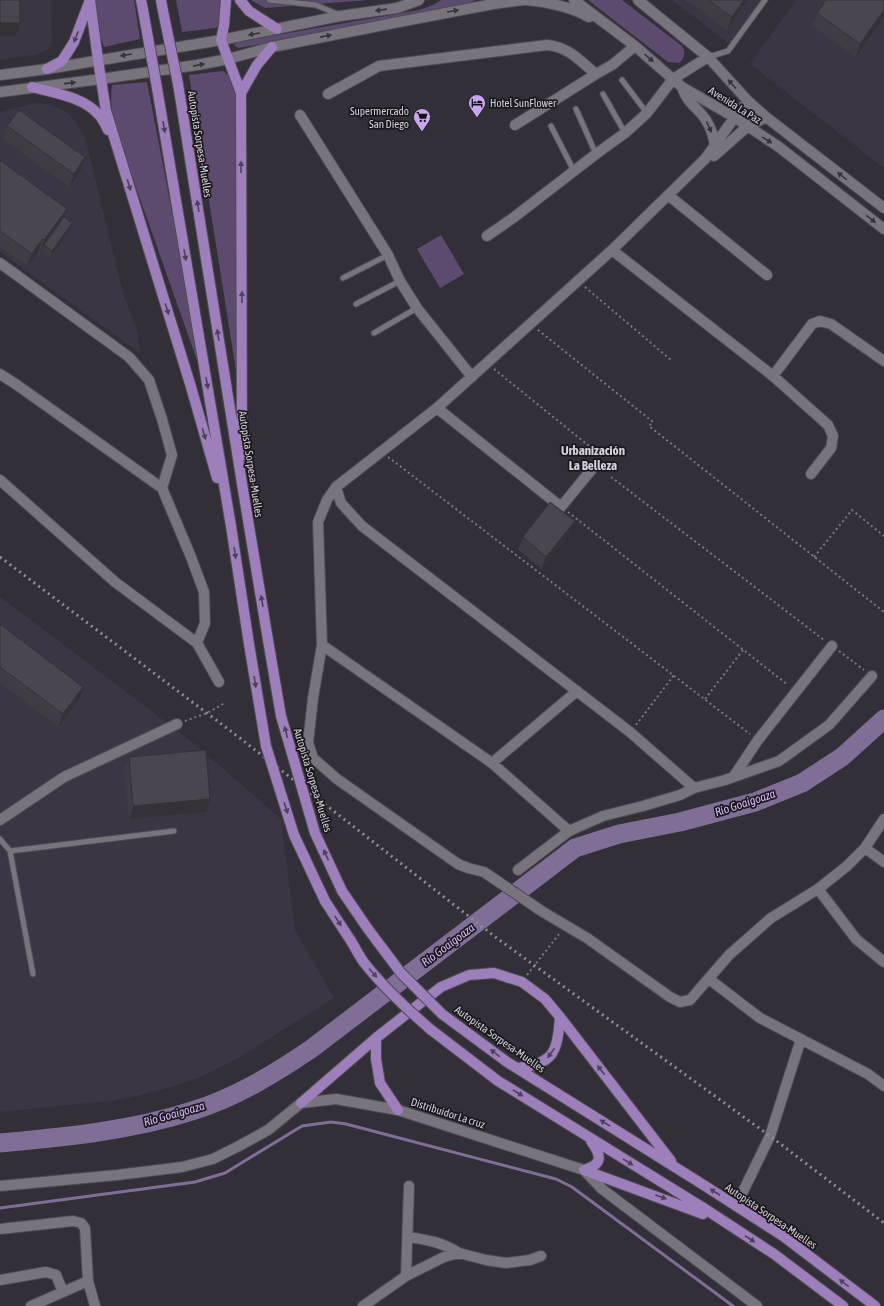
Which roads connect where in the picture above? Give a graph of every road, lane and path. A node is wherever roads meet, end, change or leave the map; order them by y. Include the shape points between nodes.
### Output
1 (90, 0) edge
2 (141, 0) edge
3 (161, 0) edge
4 (226, 0) edge
5 (240, 0) edge
6 (269, 0) edge
7 (419, 0) edge
8 (525, 0) edge
9 (574, 0) edge
10 (638, 0) edge
11 (765, 0) edge
12 (340, 16) junction
13 (277, 30) junction
14 (620, 35) junction
15 (221, 40) junction
16 (635, 46) junction
17 (272, 47) junction
18 (708, 56) junction
19 (228, 59) junction
20 (98, 60) junction
21 (47, 69) junction
22 (596, 74) junction
23 (0, 75) edge
24 (101, 79) junction
25 (673, 79) junction
26 (622, 80) dead end
27 (32, 87) junction
28 (682, 87) junction
29 (12, 91) junction
30 (0, 92) edge
31 (241, 93) junction
32 (328, 94) dead end
33 (603, 94) dead end
34 (0, 96) edge
35 (748, 101) junction
36 (576, 109) dead end
37 (647, 113) junction
38 (300, 115) dead end
39 (734, 117) junction
40 (766, 117) junction
41 (515, 124) dead end
42 (551, 126) dead end
43 (746, 127) junction
44 (625, 133) junction
45 (715, 147) junction
46 (118, 148) junction
47 (596, 154) junction
48 (705, 160) junction
49 (574, 171) junction
50 (668, 195) junction
51 (884, 208) edge
52 (884, 229) edge
53 (486, 236) dead end
54 (612, 250) junction
55 (388, 255) junction
56 (0, 263) edge
57 (767, 275) dead end
58 (343, 278) dead end
59 (400, 281) junction
60 (578, 281) junction
61 (356, 304) dead end
62 (417, 308) junction
63 (531, 323) junction
64 (374, 333) dead end
65 (671, 360) dead end
66 (884, 361) edge
67 (487, 363) junction
68 (0, 374) edge
69 (472, 376) junction
70 (773, 376) junction
71 (437, 408) junction
72 (381, 452) junction
73 (599, 454) dead end
74 (592, 469) dead end
75 (811, 474) dead end
76 (611, 477) dead end
77 (0, 480) edge
78 (336, 487) junction
79 (162, 488) junction
80 (243, 490) junction
81 (561, 507) junction
82 (231, 526) junction
83 (884, 536) edge
84 (814, 557) junction
85 (884, 612) edge
86 (197, 643) junction
87 (322, 645) junction
88 (832, 646) junction
89 (743, 650) junction
90 (674, 675) junction
91 (872, 676) joint
92 (219, 682) dead end
93 (796, 690) junction
94 (577, 691) junction
95 (705, 699) junction
96 (225, 703) dead end
97 (176, 724) joint
98 (630, 732) junction
99 (758, 740) junction
100 (492, 763) junction
101 (734, 776) junction
102 (694, 788) junction
103 (884, 819) edge
104 (0, 820) edge
105 (174, 831) dead end
106 (569, 831) junction
107 (0, 839) edge
108 (865, 848) junction
109 (10, 850) junction
110 (884, 862) edge
111 (518, 870) dead end
112 (818, 889) junction
113 (565, 925) junction
114 (884, 962) edge
115 (33, 974) dead end
116 (709, 979) junction
117 (522, 982) junction
118 (560, 1017) junction
119 (376, 1038) junction
120 (802, 1039) junction
121 (518, 1068) junction
122 (884, 1086) edge
123 (301, 1103) junction
124 (398, 1110) junction
125 (587, 1136) junction
126 (676, 1168) junction
127 (584, 1170) junction
128 (0, 1186) edge
129 (409, 1186) dead end
130 (736, 1206) junction
131 (726, 1223) junction
132 (0, 1229) edge
133 (408, 1237) junction
134 (459, 1253) junction
135 (541, 1256) dead end
136 (406, 1276) junction
137 (0, 1280) edge
138 (88, 1281) junction
139 (63, 1292) junction
140 (46, 1303) edge
141 (31, 1306) edge
142 (95, 1306) edge
143 (364, 1306) edge
144 (757, 1306) edge
145 (843, 1306) edge
146 (875, 1306) edge

1 - 20 main road
1 -> 21 main road via 74,42 62,61
2 -> 82 main road, bridge
80 -> 3 main road, Autopista Sorpesa-Muelles, bridge via 178,84
4 - 15 main road
5 - 13 main road via 249,11
6 - 12 lane via 316,6
7 -> 12 street via 397,8
8 - 14 street via 547,2 577,11
17 -> 8 street via 426,16
9 - 14 street, Avenida La Paz
10 - 18 street, Avenida La Paz
11 - 18 lane via 728,51
12 - 13 street
13 -> 15 street
14 - 16 street, Avenida La Paz
15 - 19 main road
15 -> 20 street
16 - 22 street via 612,65
16 -> 25 street, Avenida La Paz
17 - 19 street
17 - 31 main road via 257,65
18 - 25 street
35 -> 18 street, Avenida La Paz
24 -> 19 street
19 - 31 main road
20 - 21 street
20 - 24 main road
21 - 23 street
22 - 32 street via 570,52 558,46 547,45 379,66
22 - 41 street
27 -> 24 street
24 - 46 main road via 106,110
25 - 28 street, Avenida La Paz
25 - 37 street
26 - 37 lane
27 - 29 street
27 - 46 main road via 71,97 88,106 100,116
28 - 39 street, Avenida La Paz
28 -> 45 street via 688,100 706,120 714,137
29 - 30 street
29 - 34 street
80 -> 31 main road
33 - 44 lane
35 - 39 street
35 - 40 street, Avenida La Paz
36 - 47 lane
37 - 44 street
38 - 55 street
39 - 43 street, Avenida La Paz
39 - 45 street
40 - 43 street
51 -> 40 street, Avenida La Paz
42 - 49 lane
43 - 48 street via 714,156
43 -> 52 street, Avenida La Paz via 779,147
44 - 47 street
45 - 48 street
46 -> 82 main road
47 - 49 street
48 - 50 street
49 - 53 street
50 - 54 street
50 - 57 street
54 - 60 street
54 - 70 street
55 - 58 lane
55 - 59 street
56 - 79 street via 129,357 149,380 172,455
59 - 61 lane
59 - 62 street
60 - 63 street
60 - 65 path
62 - 64 lane
62 - 69 street
63 - 67 street
63 - 84 path via 546,338 653,422 649,426
66 - 70 street via 831,324 820,321 812,324
67 - 69 street
67 - 73 path
68 - 79 street
69 - 71 street
70 - 75 street via 828,424 833,436 831,448
71 - 72 street
71 - 81 street
72 - 78 street
72 - 90 path
74 - 81 street
76 - 88 path
77 - 86 street via 115,582
78 - 87 street via 327,500 318,522
78 - 94 street via 341,503 362,526
79 - 86 street via 204,592 205,622
121 -> 80 main road, Autopista Sorpesa-Muelles, bridge via 442,1014 401,973 342,891 315,833 282,716
81 - 89 path
82 -> 125 main road, bridge via 266,746 294,836 325,901 365,964 401,1004 430,1030 498,1081
83 - 84 path via 852,510
84 - 85 path
86 - 92 street
87 - 100 street
87 - 113 street via 308,743 313,758 337,779 458,864 484,872
88 - 91 path
88 - 93 street
89 - 93 path
89 - 95 path
90 - 95 path
90 - 98 path
91 - 101 street via 829,725 779,761
93 - 99 street
94 - 98 street
94 - 100 street
95 - 99 path
96 - 97 path via 207,713
97 - 104 street via 64,777
98 - 102 street
99 - 101 street
100 - 106 street
101 - 102 street
102 - 106 street via 672,798 603,816
103 - 108 street
105 - 109 lane
106 - 111 street
107 - 109 lane
108 - 110 street
108 - 112 street
109 - 115 lane
112 - 114 street via 856,939
112 - 116 street via 771,918 729,955
113 - 116 street via 680,1002 690,1000
113 - 117 path
116 - 120 street via 760,1018
117 - 118 main road via 545,999
117 - 119 main road via 494,973 469,975 441,988
118 -> 121 main road via 558,1042 552,1055 544,1062
126 -> 118 main road
119 - 123 main road
119 - 124 main road via 380,1083
120 - 122 street via 868,1074
120 - 130 street via 770,1136
126 -> 121 main road, Autopista Sorpesa-Muelles
123 - 124 street, Distribuidor La cruz via 336,1099
123 - 128 street via 268,1130 213,1159 182,1167
124 - 127 street, Distribuidor La cruz
125 - 127 main road via 598,1150 599,1160 596,1165
125 -> 131 main road
130 -> 126 main road, Autopista Sorpesa-Muelles
127 -> 131 main road
127 - 144 street via 602,1189
129 - 133 street
146 -> 130 main road, Autopista Sorpesa-Muelles via 783,1236
131 -> 145 main road via 774,1254
132 - 138 street via 73,1221 81,1223 85,1228
133 - 134 street via 433,1241
133 - 136 street
134 - 135 street via 506,1263
134 - 136 street via 444,1257
136 - 143 street
137 - 139 street via 50,1272 56,1275
138 - 139 street
138 - 142 street
139 - 140 street
140 - 141 street

